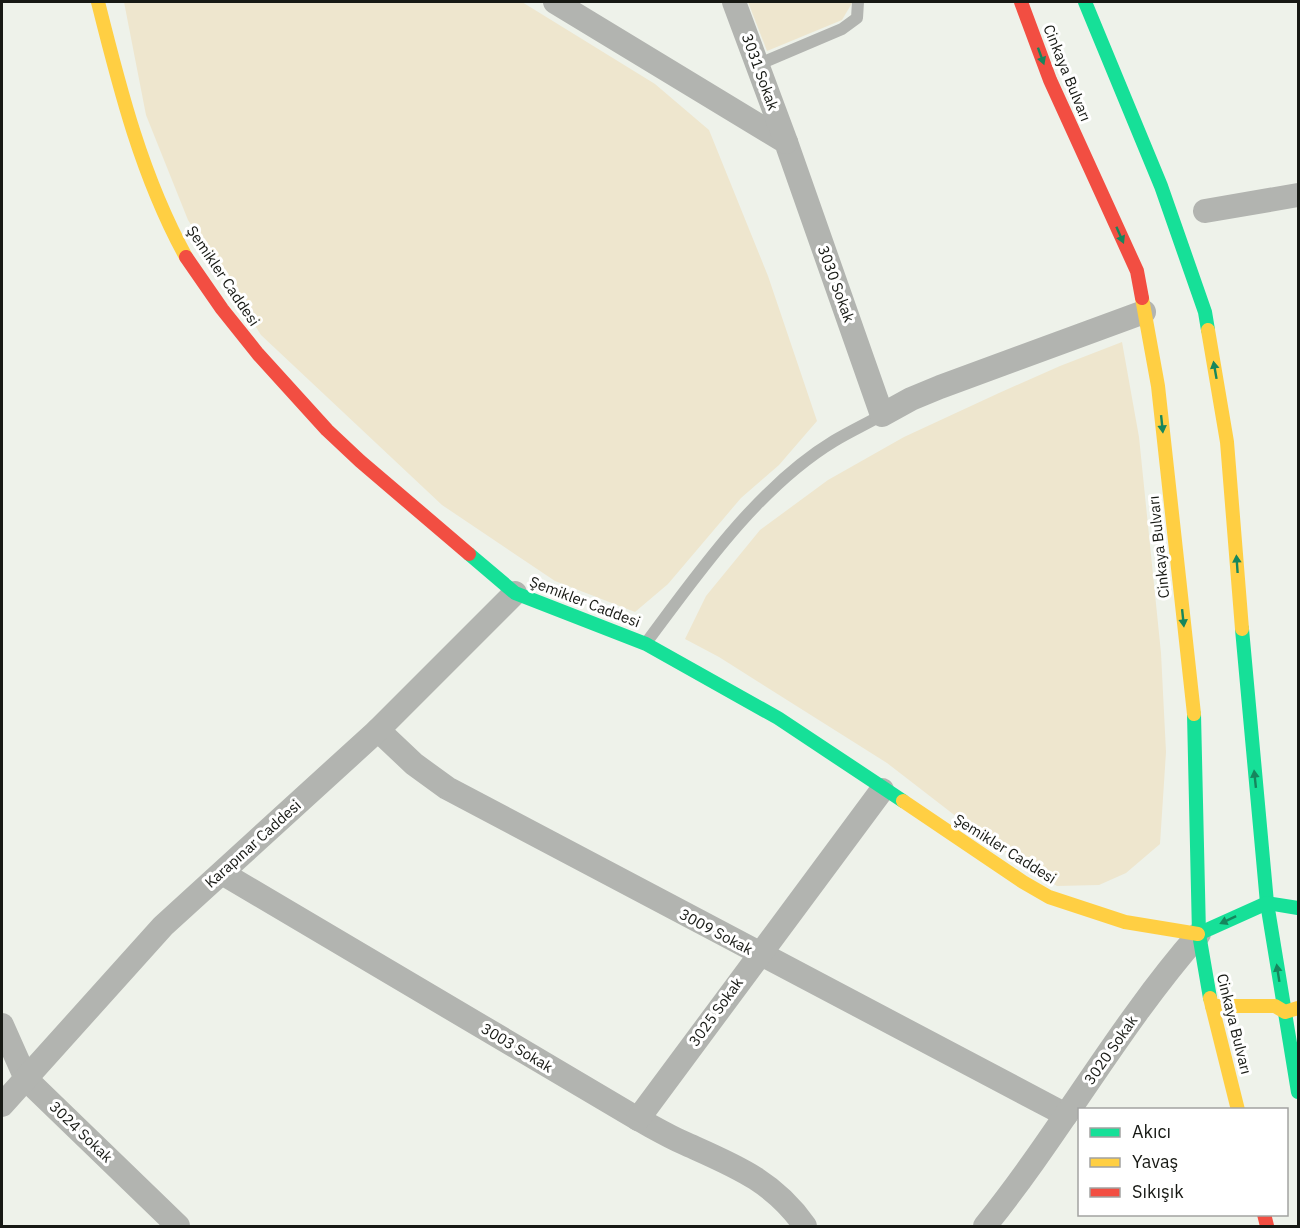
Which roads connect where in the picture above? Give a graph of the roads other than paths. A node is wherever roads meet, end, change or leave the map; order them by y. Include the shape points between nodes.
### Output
1 (98, 2) edge
2 (555, 2) edge
3 (734, 2) edge
4 (858, 2) edge
5 (1021, 2) edge
6 (1085, 2) edge
7 (757, 65) junction
8 (786, 142) junction
9 (1299, 195) edge
10 (1205, 211) dead end
11 (1144, 312) junction
12 (882, 415) junction
13 (515, 593) junction
14 (646, 644) junction
15 (378, 730) junction
16 (882, 790) junction
17 (222, 873) junction
18 (1267, 903) junction
19 (1299, 908) edge
20 (1199, 934) junction
21 (759, 954) junction
22 (1212, 1006) junction
23 (1292, 1010) edge
24 (2, 1025) edge
25 (26, 1079) junction
26 (1299, 1092) edge
27 (2, 1105) edge
28 (1238, 1108) edge
29 (1066, 1115) junction
30 (638, 1119) junction
31 (178, 1227) edge
32 (805, 1227) edge
33 (985, 1227) edge

1 - 13 main road, Şemikler Caddesi via 120,91 152,186 189,261 222,309 327,430
2 - 8 street
3 - 7 street, 3031 Sokak
4 - 7 lane via 857,18 842,29
5 -> 11 main road, Cinkaya Bulvarı via 1050,80 1137,271
18 -> 6 main road via 1227,442 1205,312 1161,186
7 - 8 street, 3031 Sokak
8 - 12 street, 3030 Sokak
9 - 10 street
11 - 12 street via 940,387
11 -> 20 main road, Cinkaya Bulvarı via 1158,386 1195,722
12 - 14 lane via 832,442 773,489 718,550
13 - 14 main road, Şemikler Caddesi
13 - 15 street, Karapınar Caddesi
14 - 16 main road, Şemikler Caddesi via 778,718
15 - 17 street, Karapınar Caddesi
15 - 21 street, 3009 Sokak via 447,788
16 - 20 main road, Şemikler Caddesi via 1049,897 1125,922
16 - 21 street, 3025 Sokak
17 - 25 street, Karapınar Caddesi via 163,926
17 - 30 street, 3003 Sokak
18 - 19 main road
18 -> 20 main road
23 -> 18 main road
20 - 22 main road, Cinkaya Bulvarı
20 - 29 street, 3020 Sokak via 1166,972
21 - 29 street, 3009 Sokak
21 - 30 street, 3025 Sokak
22 - 23 main road via 1275,1006
22 - 28 main road, Cinkaya Bulvarı
23 - 26 main road
24 - 25 street, 3024 Sokak
25 - 27 street, Karapınar Caddesi
25 - 31 street, 3024 Sokak
29 - 33 street, 3020 Sokak
30 - 32 street, 3003 Sokak via 763,1182 783,1199

